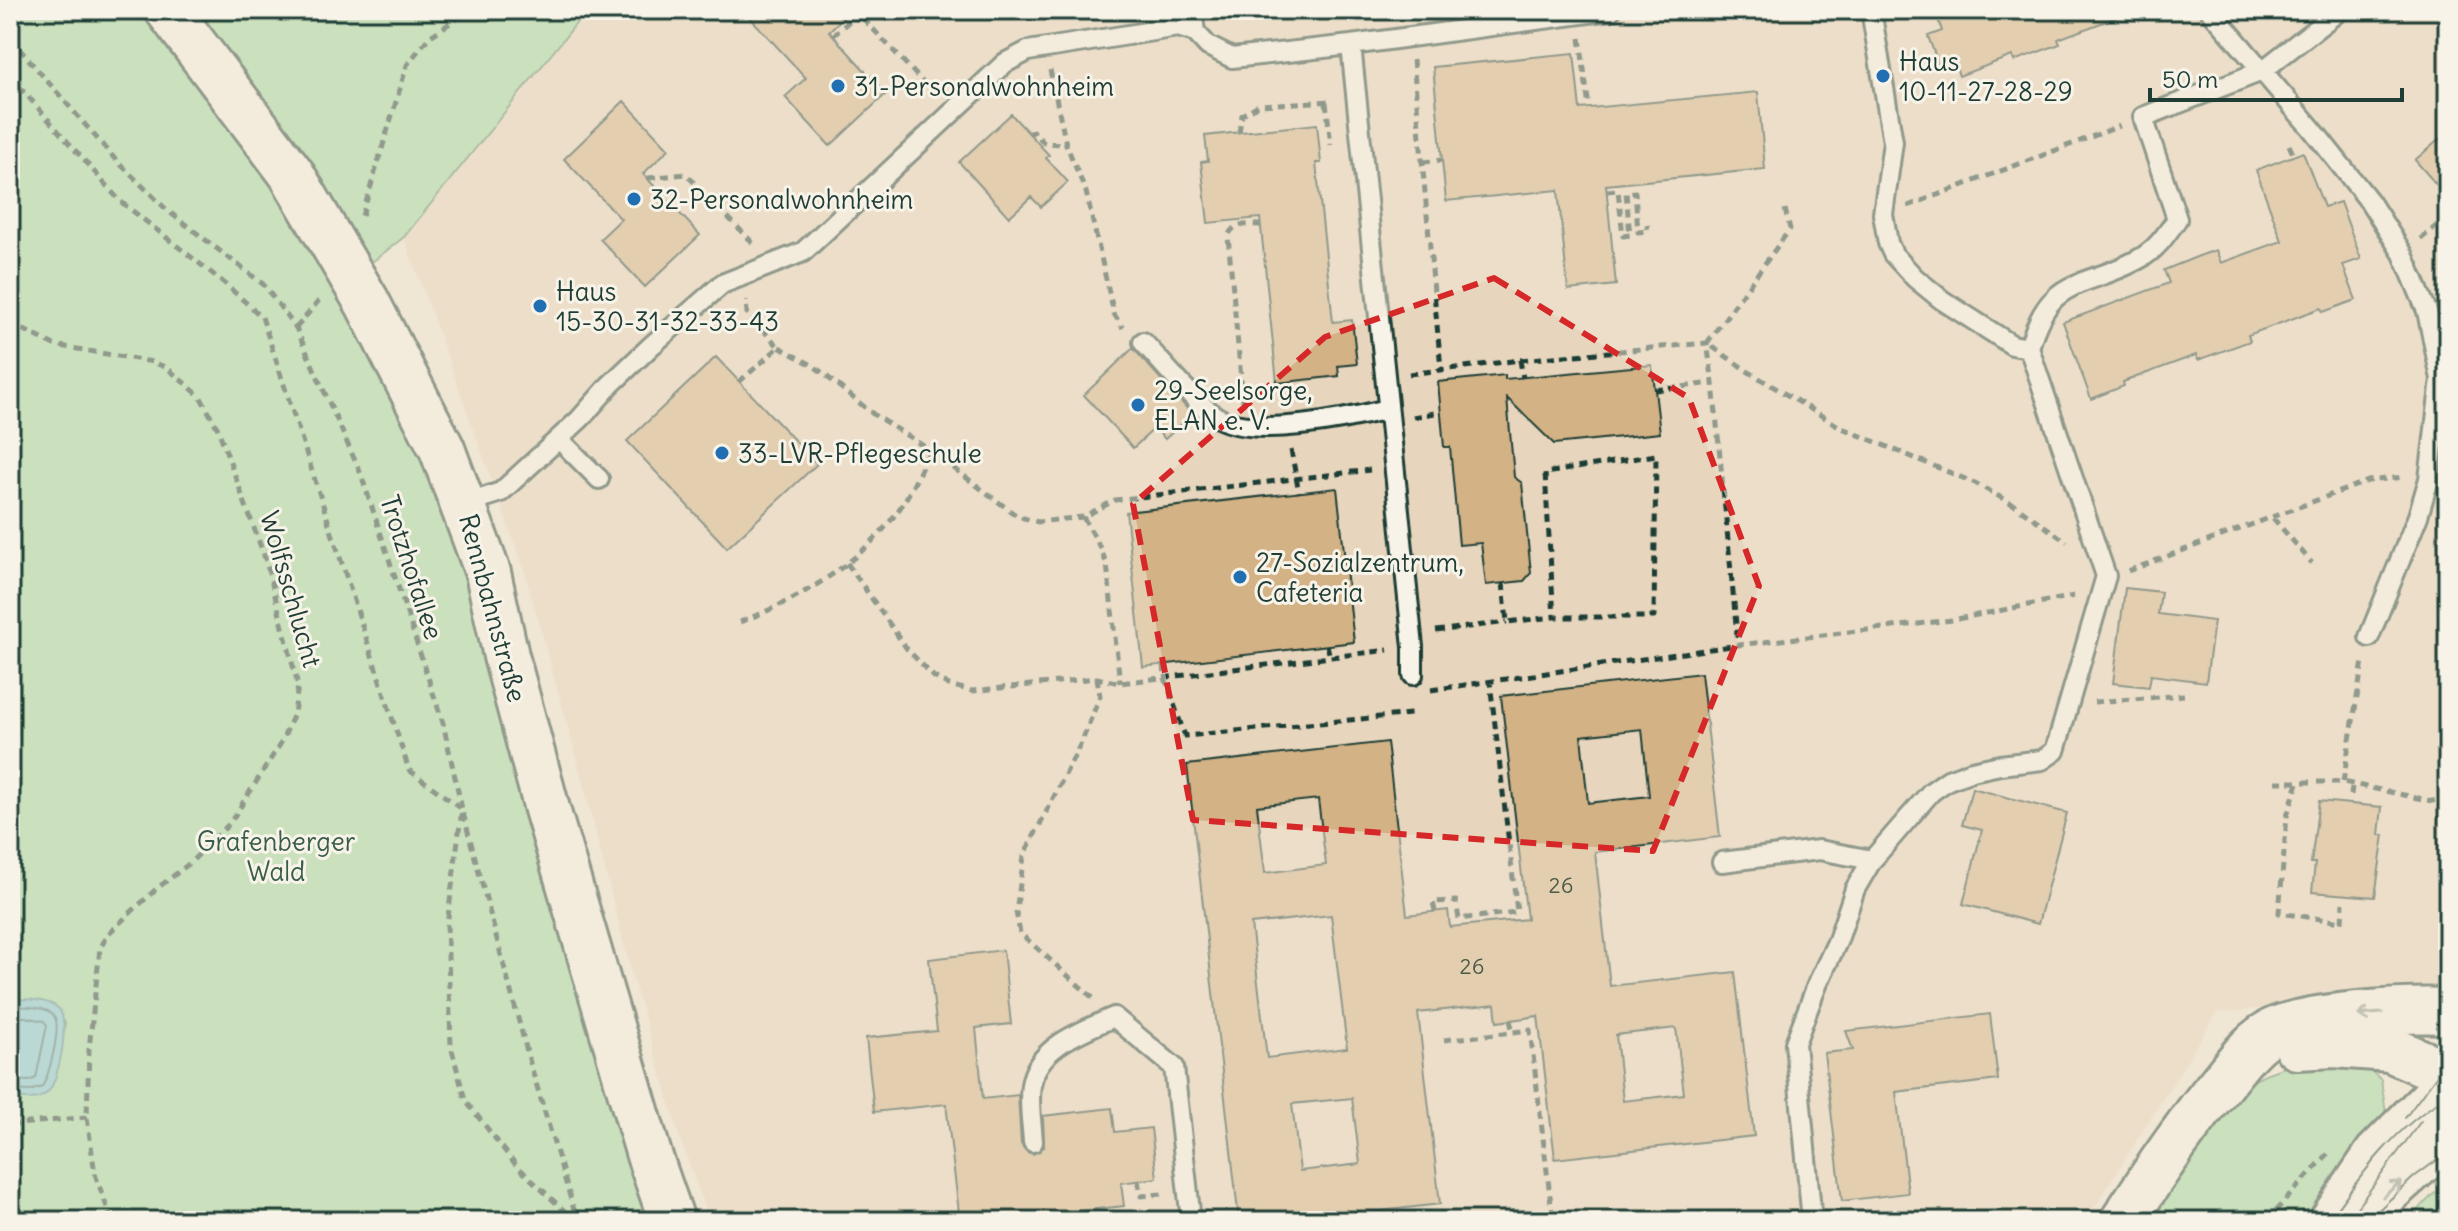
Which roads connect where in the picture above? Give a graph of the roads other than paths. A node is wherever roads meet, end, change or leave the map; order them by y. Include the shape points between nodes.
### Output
1 (168, 10) edge
2 (1192, 10) edge
3 (1611, 10) edge
4 (1871, 10) edge
5 (2210, 10) edge
6 (2340, 10) edge
7 (1195, 32) junction
8 (1351, 45) junction
9 (2262, 71) junction
10 (1143, 342) road end
11 (2029, 348) junction
12 (1388, 409) junction
13 (559, 439) junction
14 (599, 479) dead end
15 (464, 504) junction
16 (2369, 637) road end
17 (1413, 675) dead end
18 (1872, 860) junction
19 (1722, 862) dead end
20 (2448, 1011) edge
21 (2448, 1074) edge
22 (2223, 1080) junction
23 (2448, 1083) edge
24 (1033, 1142) dead end
25 (2442, 1148) edge
26 (672, 1221) edge
27 (1191, 1221) edge
28 (1812, 1221) edge
29 (2123, 1221) edge
30 (2332, 1221) edge
31 (2354, 1221) edge

1 - 15 street, Rennbahnstraße via 291,173 348,267 436,437
2 - 7 lane
3 - 8 lane
4 - 11 lane via 1893,142 1883,214 1893,254 1942,300 2012,345
5 - 9 lane
6 - 9 lane
7 - 8 lane via 1232,58
7 - 13 lane via 1178,27 1044,47 1005,63 803,252 722,284
8 - 12 lane
9 - 11 lane via 2143,117 2177,219 2158,245 2139,259 2054,297 2035,325
9 - 16 lane via 2370,202 2403,254 2427,311 2441,379 2429,479
10 - 12 lane via 1207,409 1245,426 1287,426
11 - 18 lane via 2104,583 2055,751 2042,760 1948,780 1931,792
12 - 17 lane
13 - 14 lane
13 - 15 lane via 501,492
15 - 26 street, Rennbahnstraße via 488,573 597,983
18 - 19 lane via 1819,850
18 - 28 lane via 1855,889 1795,1043
20 -> 22 street via 2303,1022 2273,1031
21 - 22 street via 2390,1049 2334,1045 2295,1047 2256,1059
22 - 29 street
23 - 30 street via 2377,1154
24 - 27 lane via 1031,1083 1037,1067 1069,1037 1114,1017 1174,1067
31 -> 25 street

